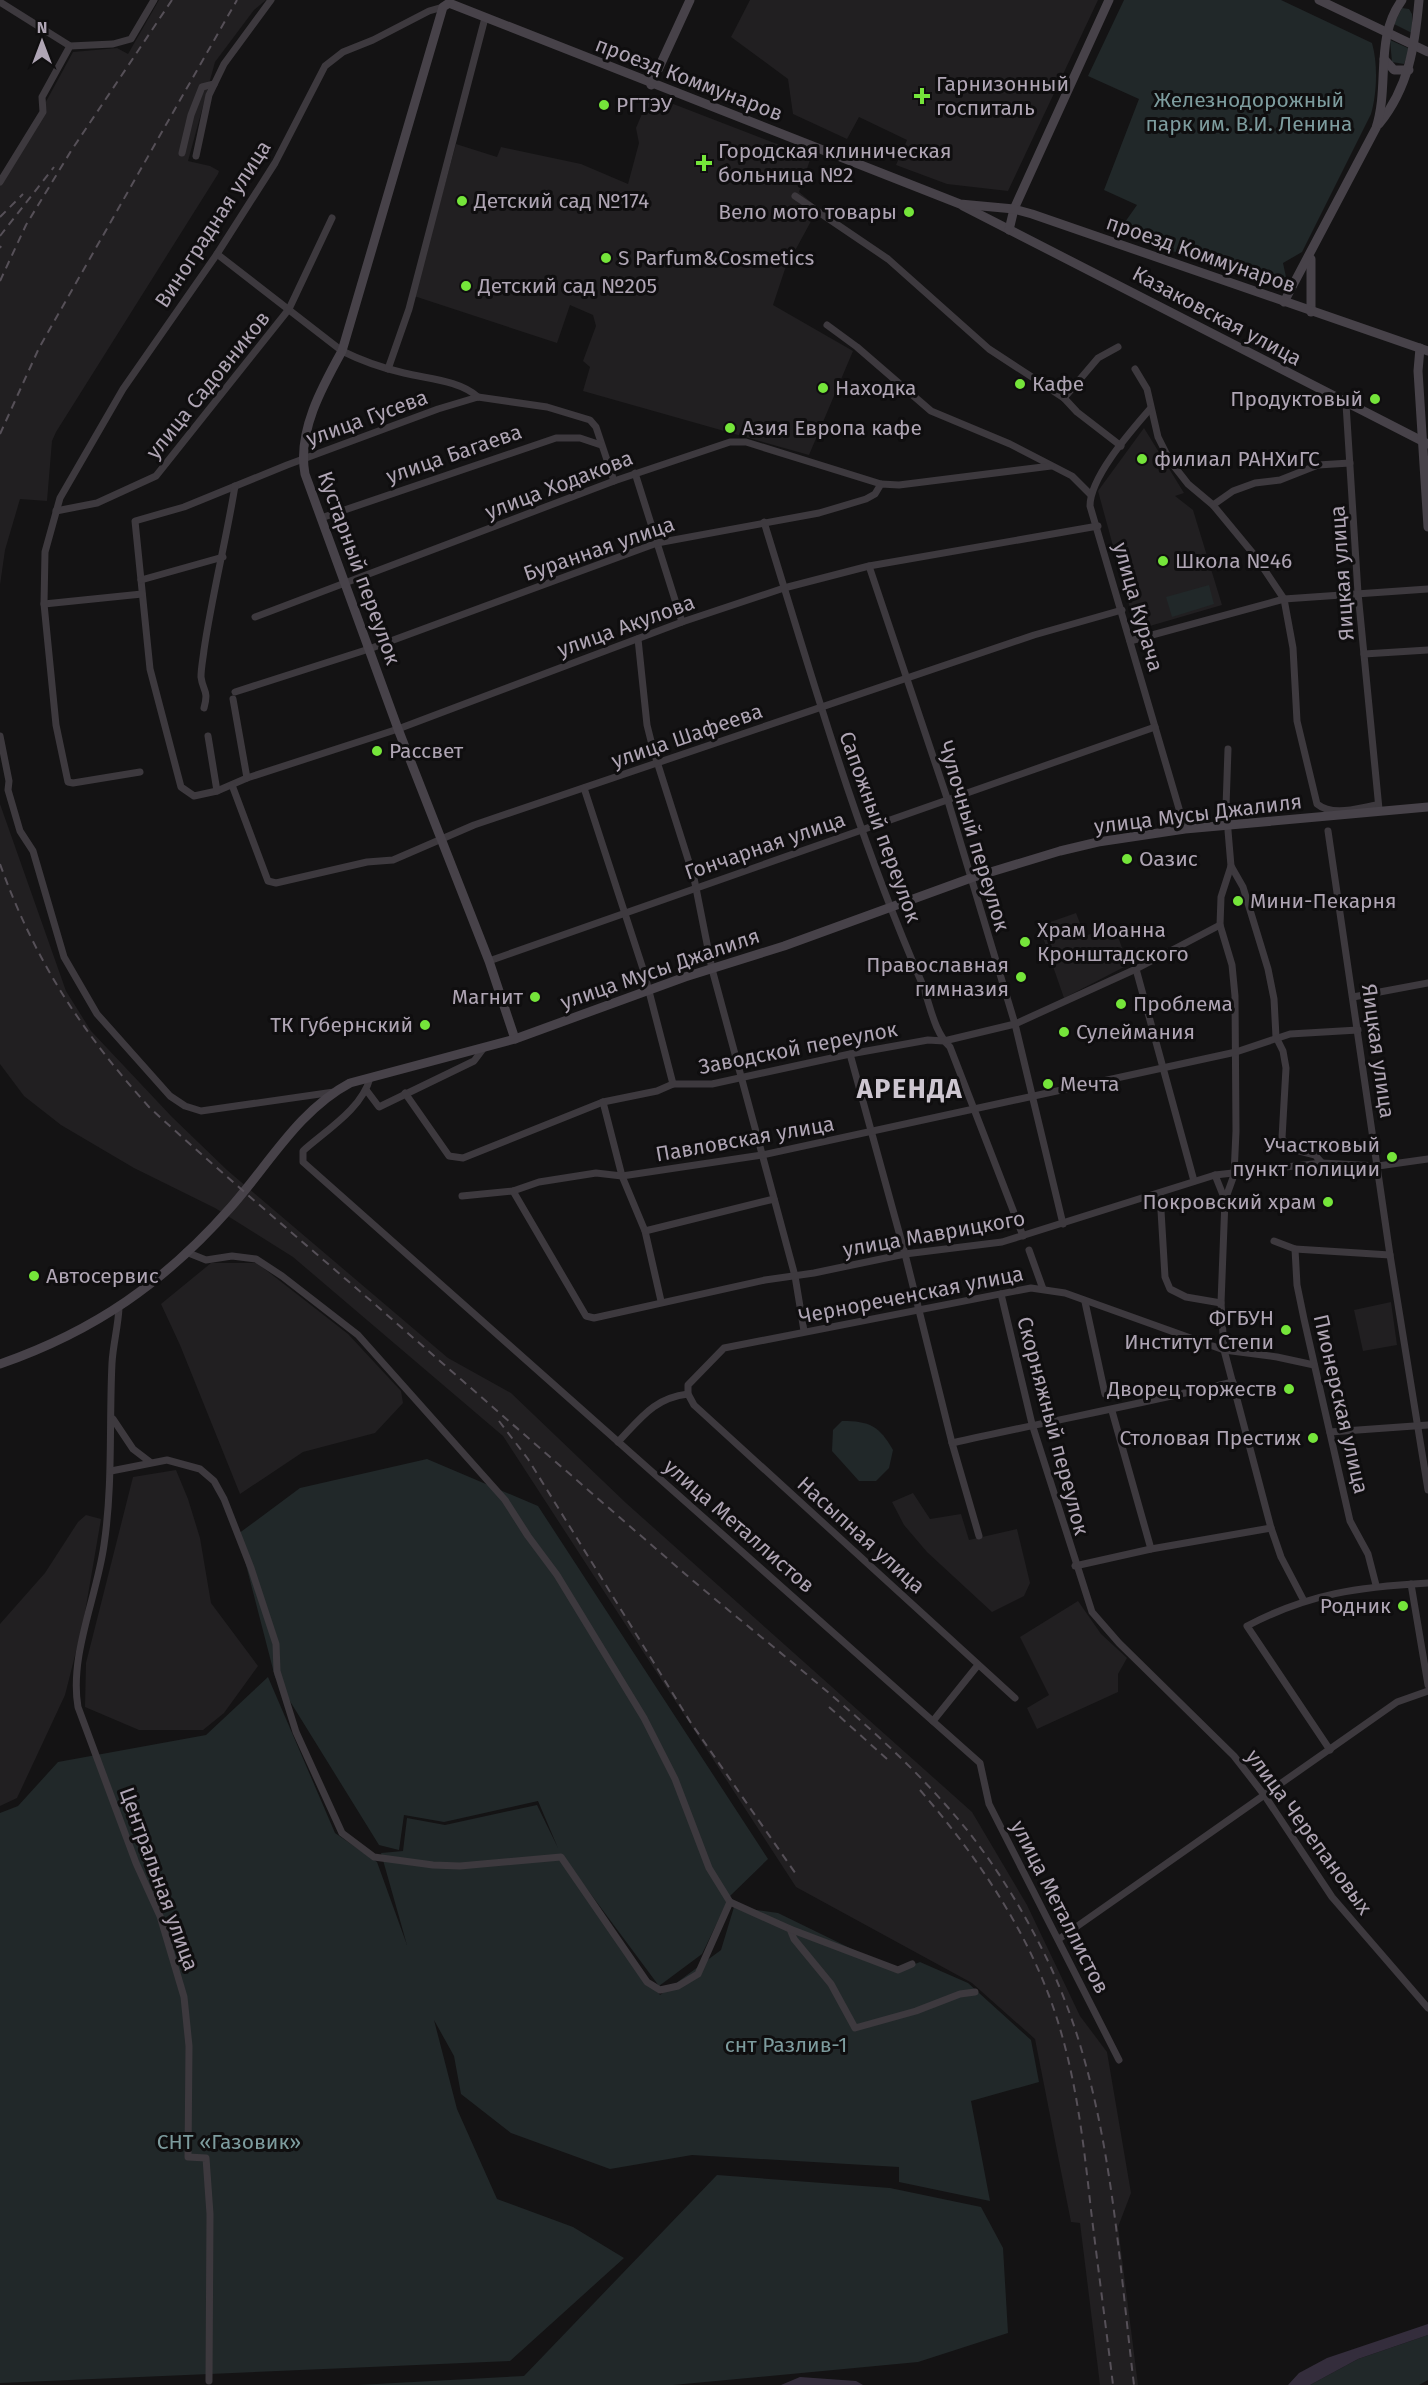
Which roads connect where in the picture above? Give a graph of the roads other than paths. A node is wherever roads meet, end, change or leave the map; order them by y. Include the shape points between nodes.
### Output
1 (154, 0) edge
2 (271, 0) edge
3 (690, 0) edge
4 (1109, 0) edge
5 (1319, 0) edge
6 (1419, 0) edge
7 (0, 2) edge
8 (445, 3) edge
9 (1399, 4) edge
10 (485, 18) junction
11 (1417, 18) junction
12 (1386, 32) junction
13 (1414, 45) junction
14 (70, 46) junction
15 (1428, 52) edge
16 (1384, 59) junction
17 (1409, 70) junction
18 (214, 84) junction
19 (651, 85) junction
20 (1376, 128) junction
21 (182, 153) dead end
22 (196, 156) dead end
23 (0, 182) edge
24 (795, 196) dead end
25 (960, 204) junction
26 (1014, 209) junction
27 (332, 218) dead end
28 (1009, 230) junction
29 (217, 254) junction
30 (1311, 256) junction
31 (1284, 302) junction
32 (289, 309) junction
33 (1311, 312) junction
34 (827, 325) dead end
35 (1118, 347) dead end
36 (1424, 350) edge
37 (342, 351) junction
38 (388, 369) junction
39 (1135, 369) dead end
40 (478, 397) junction
41 (1064, 398) junction
42 (1346, 404) junction
43 (1150, 409) junction
44 (1425, 442) edge
45 (601, 445) junction
46 (1121, 446) junction
47 (302, 459) junction
48 (1350, 463) junction
49 (1051, 466) junction
50 (635, 473) junction
51 (614, 481) junction
52 (881, 484) junction
53 (235, 486) junction
54 (1090, 494) junction
55 (1213, 505) junction
56 (56, 512) junction
57 (321, 518) junction
58 (764, 522) junction
59 (1098, 526) junction
60 (1428, 528) edge
61 (657, 543) junction
62 (223, 557) junction
63 (869, 566) junction
64 (141, 580) junction
65 (345, 584) junction
66 (784, 588) junction
67 (1428, 589) edge
68 (142, 594) junction
69 (1359, 594) junction
70 (1284, 599) junction
71 (44, 604) junction
72 (1122, 610) junction
73 (255, 617) dead end
74 (682, 622) junction
75 (638, 639) junction
76 (1131, 641) junction
77 (369, 649) junction
78 (1428, 650) edge
79 (1364, 654) junction
80 (907, 680) junction
81 (819, 707) junction
82 (204, 708) dead end
83 (1155, 728) junction
84 (398, 729) junction
85 (0, 736) edge
86 (208, 736) dead end
87 (1228, 749) dead end
88 (657, 763) junction
89 (140, 772) dead end
90 (247, 778) junction
91 (232, 785) junction
92 (584, 788) junction
93 (217, 791) junction
94 (948, 801) junction
95 (1428, 807) edge
96 (1379, 808) junction
97 (1227, 826) junction
98 (1185, 829) junction
99 (860, 830) junction
100 (1328, 831) dead end
101 (441, 840) junction
102 (1231, 866) junction
103 (971, 878) junction
104 (696, 886) junction
105 (889, 907) junction
106 (624, 913) junction
107 (1220, 925) junction
108 (489, 961) junction
109 (712, 969) junction
110 (1136, 969) junction
111 (1428, 983) edge
112 (648, 992) junction
113 (1353, 997) junction
114 (1015, 1024) junction
115 (1358, 1030) junction
116 (1276, 1037) junction
117 (942, 1038) junction
118 (514, 1039) junction
119 (483, 1049) junction
120 (1236, 1052) junction
121 (850, 1054) junction
122 (1161, 1069) junction
123 (743, 1077) junction
124 (370, 1078) junction
125 (673, 1084) junction
126 (367, 1091) junction
127 (334, 1092) junction
128 (405, 1093) junction
129 (1031, 1095) junction
130 (603, 1102) junction
131 (974, 1109) junction
132 (871, 1132) junction
133 (762, 1155) junction
134 (1428, 1159) edge
135 (1322, 1162) junction
136 (1378, 1166) junction
137 (1215, 1175) junction
138 (1234, 1175) junction
139 (622, 1176) junction
140 (1194, 1181) junction
141 (513, 1191) junction
142 (1160, 1194) junction
143 (462, 1196) dead end
144 (774, 1199) junction
145 (1225, 1200) junction
146 (1063, 1224) junction
147 (645, 1231) junction
148 (1023, 1236) junction
149 (1274, 1241) dead end
150 (1295, 1249) junction
151 (1029, 1250) dead end
152 (186, 1252) junction
153 (905, 1254) junction
154 (1390, 1255) junction
155 (795, 1276) junction
156 (1042, 1289) junction
157 (1001, 1294) junction
158 (662, 1301) junction
159 (1084, 1302) junction
160 (1221, 1303) junction
161 (119, 1308) junction
162 (919, 1309) junction
163 (804, 1331) junction
164 (1224, 1350) junction
165 (0, 1364) edge
166 (1314, 1365) junction
167 (1233, 1382) junction
168 (688, 1394) junction
169 (1105, 1394) dead end
170 (1112, 1411) junction
171 (113, 1419) junction
172 (1032, 1424) junction
173 (1419, 1425) junction
174 (1428, 1425) edge
175 (1330, 1432) junction
176 (618, 1442) junction
177 (952, 1443) junction
178 (150, 1462) junction
179 (111, 1471) junction
180 (1428, 1490) edge
181 (1271, 1528) junction
182 (979, 1536) dead end
183 (1151, 1549) junction
184 (1075, 1566) junction
185 (1428, 1583) edge
186 (1411, 1584) junction
187 (1376, 1585) junction
188 (1304, 1601) junction
189 (978, 1665) junction
190 (1428, 1685) edge
191 (1428, 1691) edge
192 (1015, 1698) dead end
193 (933, 1721) junction
194 (1330, 1750) junction
195 (1265, 1796) junction
196 (730, 1902) junction
197 (790, 1929) junction
198 (1059, 1939) junction
199 (912, 1964) dead end
200 (975, 1992) dead end
201 (1428, 2008) edge
202 (1119, 2060) dead end
203 (209, 2381) dead end

1 - 14 street via 131,39
2 - 18 street
3 - 19 street
4 - 26 street
5 - 12 street
6 - 11 street
7 - 14 street
8 - 10 street, проезд Коммунаров
8 - 29 street, Виноградная улица via 343,52 325,66 275,164
8 - 37 street, Кустарный переулок
9 - 11 street via 1410,7
9 - 12 street
10 - 19 street, проезд Коммунаров
10 - 38 street, улица Гусева via 409,309
11 - 13 street
12 - 13 street
12 - 16 street
13 - 15 street
13 - 17 street
14 - 23 street via 42,97 43,112
16 - 17 street via 1394,70
16 - 20 street via 1383,99
17 - 20 street via 1388,114
18 - 21 street via 202,87
18 - 22 street
19 - 25 street, проезд Коммунаров
20 - 30 street
24 - 41 street via 888,260 989,350
25 - 26 street, проезд Коммунаров
25 - 28 street, проезд Коммунаров
26 - 28 street
26 - 31 street, проезд Коммунаров
27 - 32 street, улица Садовников
28 - 42 street, Казаковская улица
29 - 32 street
29 - 56 street, Виноградная улица via 123,389 60,498
30 - 31 street
30 - 33 street
31 - 33 street, проезд Коммунаров
32 - 37 street
32 - 56 street, улица Садовников via 156,476 97,503
33 - 36 street, проезд Коммунаров
34 - 49 street via 931,411
35 - 41 street via 1098,358
36 - 44 street via 1418,371
37 - 38 street
37 - 47 street, Кустарный переулок via 314,408
38 - 40 street via 468,387
39 - 43 street via 1147,389
40 - 45 street, улица Гусева via 547,407 590,420
40 - 47 street, улица Гусева
41 - 46 street
42 - 44 street, Казаковская улица
42 - 48 street, Яицкая улица
43 - 46 street
43 - 55 street via 1170,461 1188,484
44 - 60 street
45 - 51 street
45 - 57 street, улица Багаева via 580,438 556,438
46 - 54 street
47 - 53 street, улица Гусева
47 - 57 street, Кустарный переулок
48 - 55 street via 1318,465 1280,480 1255,483 1233,491
48 - 69 street, Яицкая улица
49 - 52 street
49 - 54 street via 1072,476
50 - 51 street, улица Ходакова
50 - 52 street, улица Ходакова via 730,442 746,442
50 - 61 street
51 - 65 street, улица Ходакова
52 - 58 street, Буранная улица via 866,499 819,513
53 - 62 street
53 - 64 street, улица Гусева via 135,521
54 - 59 street, улица Курача
55 - 70 street
56 - 71 street, Виноградная улица via 45,552
57 - 65 street, Кустарный переулок
58 - 61 street, Буранная улица
58 - 66 street, Сапожный переулок
59 - 63 street, улица Акулова
59 - 72 street, улица Курача
61 - 74 street
61 - 77 street, Буранная улица
62 - 64 street
62 - 82 street via 202,667 201,678 207,692
63 - 66 street, улица Акулова
63 - 80 street, Чулочный переулок
64 - 68 street
65 - 73 street, улица Ходакова
65 - 77 street, Кустарный переулок
66 - 74 street, улица Акулова
66 - 81 street, Сапожный переулок
67 - 69 street
68 - 71 street
68 - 93 street, улица Акулова via 150,669 181,788 194,796
69 - 70 street
69 - 79 street, Яицкая улица
70 - 76 street
70 - 96 street via 1293,648 1297,721 1317,804 1325,811
71 - 89 street, Виноградная улица via 56,725 68,782
72 - 76 street, улица Курача
72 - 80 street, улица Шафеева via 1034,635
74 - 75 street, улица Акулова
75 - 84 street, улица Акулова
75 - 88 street via 647,725
76 - 83 street, улица Курача
77 - 84 street, Кустарный переулок
77 - 90 street, Буранная улица via 234,696
78 - 79 street
79 - 96 street, Яицкая улица
80 - 81 street, улица Шафеева
80 - 94 street, Чулочный переулок
81 - 88 street, улица Шафеева
81 - 99 street, Сапожный переулок
83 - 94 street, Гончарная улица
83 - 98 street, улица Курача
84 - 90 street, улица Акулова
84 - 101 street, Кустарный переулок
85 - 127 street via 8,790 20,831 33,850 64,957 98,1014 171,1096 184,1106 201,1111
86 - 93 street
87 - 97 street
88 - 92 street, улица Шафеева
88 - 104 street
90 - 91 street, улица Акулова
91 - 93 street, улица Акулова
91 - 101 street, улица Шафеева via 268,881 276,883 367,862 393,860
92 - 101 street, улица Шафеева
92 - 106 street
94 - 99 street, Гончарная улица
94 - 103 street, Чулочный переулок
95 - 96 street, улица Мусы Джалиля
96 - 97 street, улица Мусы Джалиля
97 - 98 street, улица Мусы Джалиля
97 - 102 street
98 - 103 street, улица Мусы Джалиля via 1098,842
99 - 104 street, Гончарная улица
99 - 105 street, Сапожный переулок
100 - 113 street, Яицкая улица
101 - 108 street, Кустарный переулок
102 - 107 street via 1221,897
102 - 116 street via 1242,887 1268,969
103 - 105 street, улица Мусы Джалиля
103 - 114 street, Чулочный переулок
104 - 106 street, Гончарная улица
104 - 109 street
105 - 109 street, улица Мусы Джалиля
105 - 117 street, Сапожный переулок
106 - 108 street, Гончарная улица
106 - 112 street
107 - 110 street
107 - 120 street via 1232,965
108 - 118 street, Кустарный переулок
109 - 112 street, улица Мусы Джалиля
109 - 123 street
110 - 114 street
110 - 122 street
111 - 113 street
112 - 118 street, улица Мусы Джалиля
112 - 125 street
113 - 115 street, Яицкая улица
114 - 117 street
114 - 129 street, Чулочный переулок
115 - 116 street, Павловская улица via 1305,1031
115 - 136 street, Яицкая улица
116 - 120 street, Павловская улица
116 - 135 street via 1286,1068 1284,1143 1288,1148 1316,1155
117 - 121 street, Заводской переулок
117 - 131 street, Сапожный переулок via 950,1047
118 - 119 street, улица Мусы Джалиля
119 - 124 street, улица Мусы Джалиля
119 - 128 street via 474,1061
120 - 122 street, Павловская улица
120 - 138 street
121 - 123 street, Заводской переулок
121 - 132 street
122 - 129 street, Павловская улица
122 - 140 street
123 - 125 street, Заводской переулок via 712,1084
123 - 133 street
124 - 126 street
124 - 127 street, улица Мусы Джалиля
125 - 130 street, Заводской переулок
126 - 128 street via 379,1107
126 - 176 street, улица Металлистов via 303,1151 303,1162
127 - 152 street, улица Мусы Джалиля via 304,1117 230,1208
128 - 130 street, Заводской переулок via 449,1156 456,1158 520,1137
129 - 131 street, Павловская улица
129 - 146 street, Чулочный переулок
130 - 139 street
131 - 132 street, Павловская улица
131 - 148 street, Сапожный переулок
132 - 133 street, Павловская улица
132 - 153 street
133 - 139 street, Павловская улица
133 - 144 street
134 - 136 street, улица Маврицкого
135 - 136 street, улица Маврицкого
135 - 138 street, улица Маврицкого
136 - 154 street, Яицкая улица
137 - 138 street, улица Маврицкого
137 - 140 street, улица Маврицкого
137 - 145 street
138 - 145 street
139 - 141 street, Павловская улица via 596,1173 539,1182
139 - 147 street
140 - 142 street, улица Маврицкого
141 - 143 street, Павловская улица
141 - 158 street, улица Маврицкого via 586,1316
142 - 146 street, улица Маврицкого
142 - 160 street via 1165,1277 1170,1289 1186,1297
144 - 147 street
144 - 155 street
145 - 160 street
146 - 148 street, улица Маврицкого
147 - 158 street
148 - 153 street, улица Маврицкого
149 - 150 street
150 - 154 street
150 - 166 street, Пионерская улица
151 - 156 street
152 - 161 street, улица Мусы Джалиля
152 - 196 street via 206,1260 232,1256 255,1259 299,1289 358,1335 505,1500 557,1575 644,1718 675,1779 709,1868
153 - 155 street, улица Маврицкого
153 - 162 street
154 - 173 street, Яицкая улица
155 - 158 street, улица Маврицкого
155 - 163 street
156 - 157 street, Чернореченская улица
156 - 159 street, Чернореченская улица
157 - 162 street, Чернореченская улица
157 - 172 street, Скорняжный переулок
159 - 164 street, Чернореченская улица
159 - 169 street
160 - 164 street
161 - 165 street, улица Мусы Джалиля via 52,1343
161 - 171 street via 112,1361
162 - 163 street, Чернореченская улица
162 - 177 street
163 - 168 street, Чернореченская улица via 724,1348 688,1385
164 - 166 street, Чернореченская улица
164 - 167 street
166 - 175 street, Пионерская улица
167 - 170 street
167 - 181 street
168 - 176 street via 669,1396 649,1409
168 - 189 street, Насыпная улица via 707,1420
170 - 172 street
170 - 183 street
171 - 178 street via 133,1449
171 - 179 street
172 - 177 street
172 - 184 street, Скорняжный переулок
173 - 174 street
173 - 175 street
173 - 180 street, Яицкая улица
175 - 187 street, Пионерская улица via 1350,1521 1368,1554
176 - 193 street, улица Металлистов
177 - 182 street
178 - 179 street
178 - 196 street via 180,1462 200,1469 214,1481 247,1557 276,1644 277,1671 296,1732 342,1833 374,1857 460,1866 561,1857 647,1982 660,1990 678,1986 698,1974
179 - 203 street, Центральная улица via 104,1546 75,1682 78,1707 160,1916 184,1997 189,2046 188,2157 206,2158 210,2214
181 - 183 street
181 - 188 street
183 - 184 street
184 - 195 street, улица Черепановых via 1092,1612 1102,1626 1234,1756
185 - 186 street
186 - 187 street
186 - 190 street
187 - 188 street
188 - 194 street via 1247,1626
189 - 192 street, Насыпная улица
189 - 193 street
191 - 194 street via 1397,1702
193 - 198 street, улица Металлистов via 980,1763 989,1804
194 - 195 street
195 - 198 street
195 - 201 street, улица Черепановых via 1332,1897
196 - 197 street
197 - 199 street via 898,1970
197 - 200 street via 831,1984 855,2028
198 - 202 street, улица Металлистов

